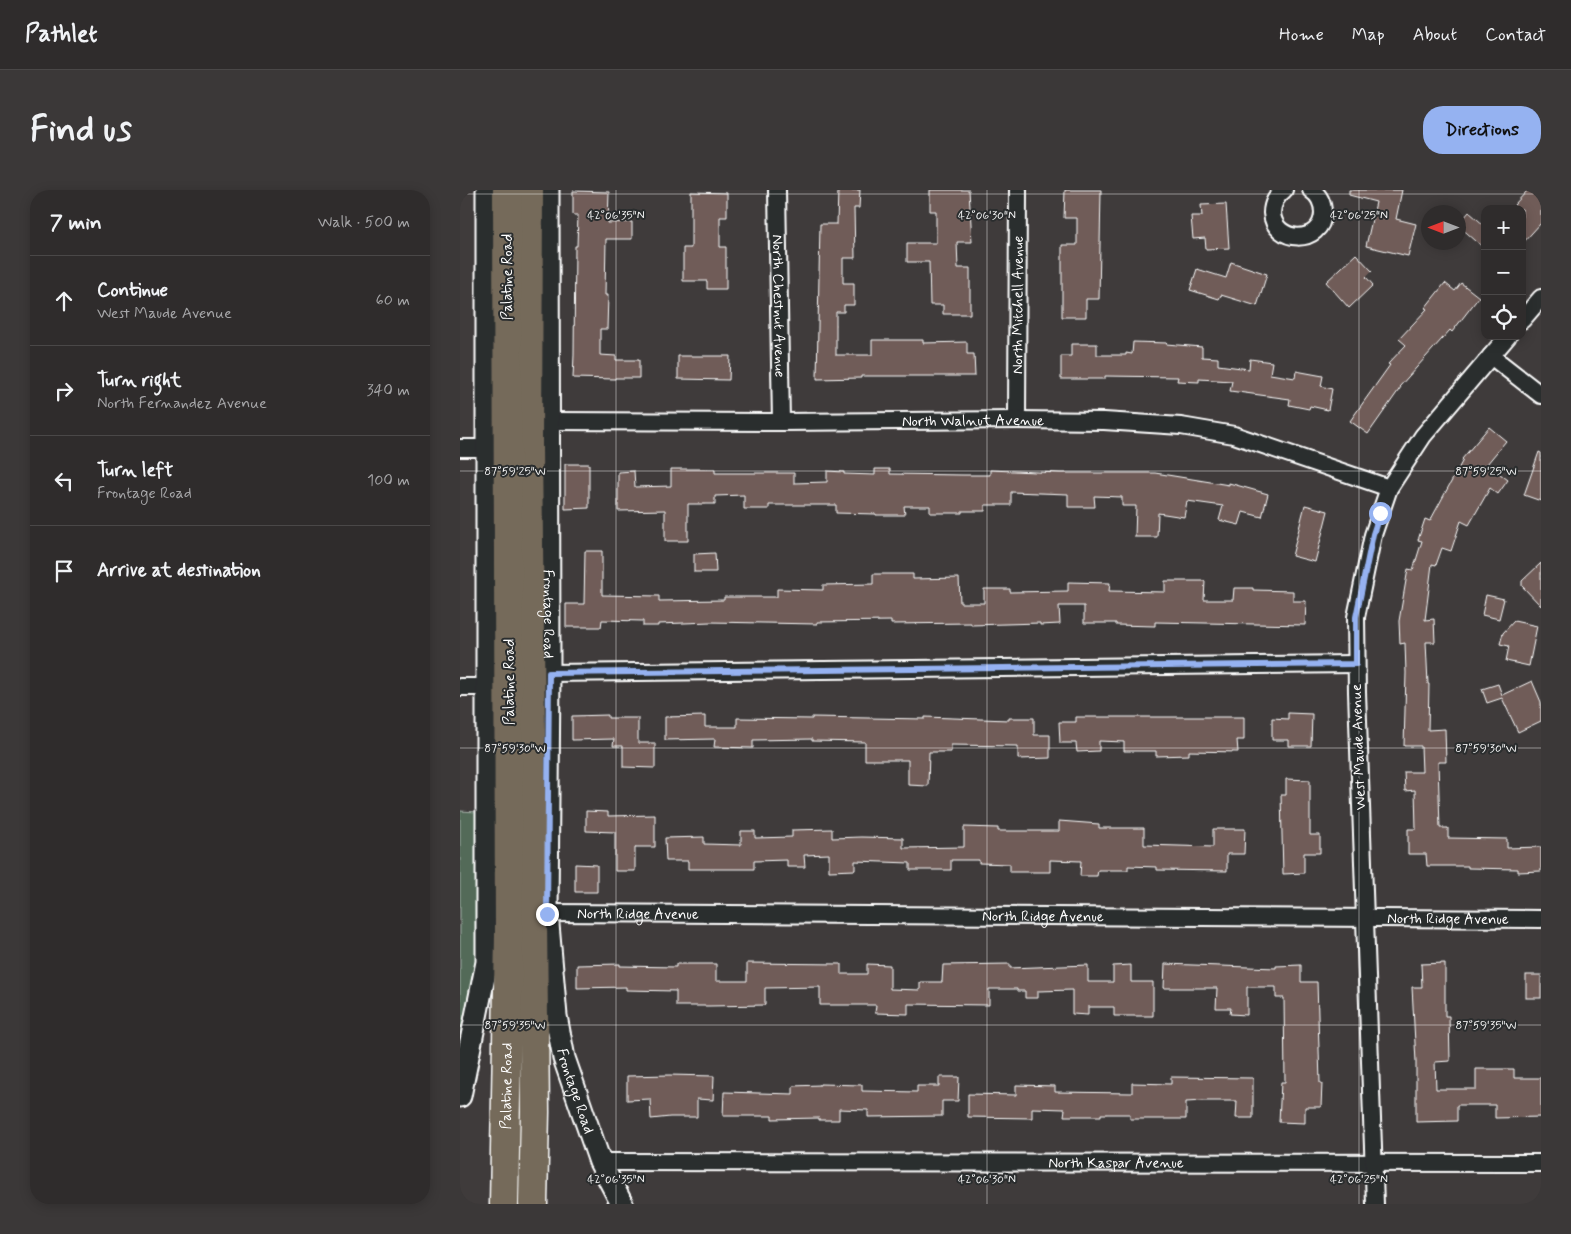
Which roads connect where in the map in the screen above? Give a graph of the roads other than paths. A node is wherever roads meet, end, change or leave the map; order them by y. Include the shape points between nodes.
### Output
1 (487, 190) edge
2 (507, 190) edge
3 (529, 190) edge
4 (548, 190) edge
5 (777, 190) edge
6 (1018, 190) edge
7 (1284, 190) edge
8 (1311, 190) edge
9 (1541, 298) edge
10 (1526, 315) edge
11 (1505, 340) edge
12 (1491, 356) junction
13 (1541, 395) edge
14 (1017, 420) junction
15 (548, 421) junction
16 (781, 422) junction
17 (460, 448) edge
18 (487, 448) junction
19 (1389, 488) junction
20 (1356, 664) junction
21 (549, 673) junction
22 (460, 687) edge
23 (486, 687) junction
24 (547, 914) junction
25 (1364, 918) junction
26 (1541, 918) edge
27 (460, 1096) edge
28 (600, 1162) junction
29 (1373, 1163) junction
30 (1541, 1163) edge
31 (504, 1204) edge
32 (533, 1204) edge
33 (622, 1204) edge
34 (1375, 1204) edge

1 - 18 street
2 - 31 highway, Palatine Road via 509,935
3 - 32 highway, Palatine Road
4 - 15 street, Frontage Road
5 - 16 street, North Chestnut Avenue
6 - 14 street, North Mitchell Avenue
7 - 8 street via 1274,202 1273,220 1284,234 1302,237 1317,229 1323,216 1320,199
9 - 10 street
11 - 12 street, West Maude Avenue
12 - 13 street
12 - 19 street, West Maude Avenue via 1423,436
14 - 16 street, North Walnut Avenue
14 - 19 street, North Walnut Avenue via 1141,423 1234,435
15 - 16 street, North Walnut Avenue
15 - 21 street, Frontage Road
17 - 18 street
18 - 23 street
19 - 20 street, West Maude Avenue via 1373,534 1356,617
20 - 21 street
20 - 25 street, West Maude Avenue
21 - 24 street, Frontage Road
22 - 23 street
23 - 27 street via 487,962
24 - 25 street, North Ridge Avenue
24 - 28 street, Frontage Road via 556,1016 564,1058
25 - 26 street, North Ridge Avenue
25 - 29 street, West Maude Avenue
28 - 29 street, North Kaspar Avenue
28 - 33 street, Frontage Road
29 - 30 street, North Kaspar Avenue
29 - 34 street, West Maude Avenue

